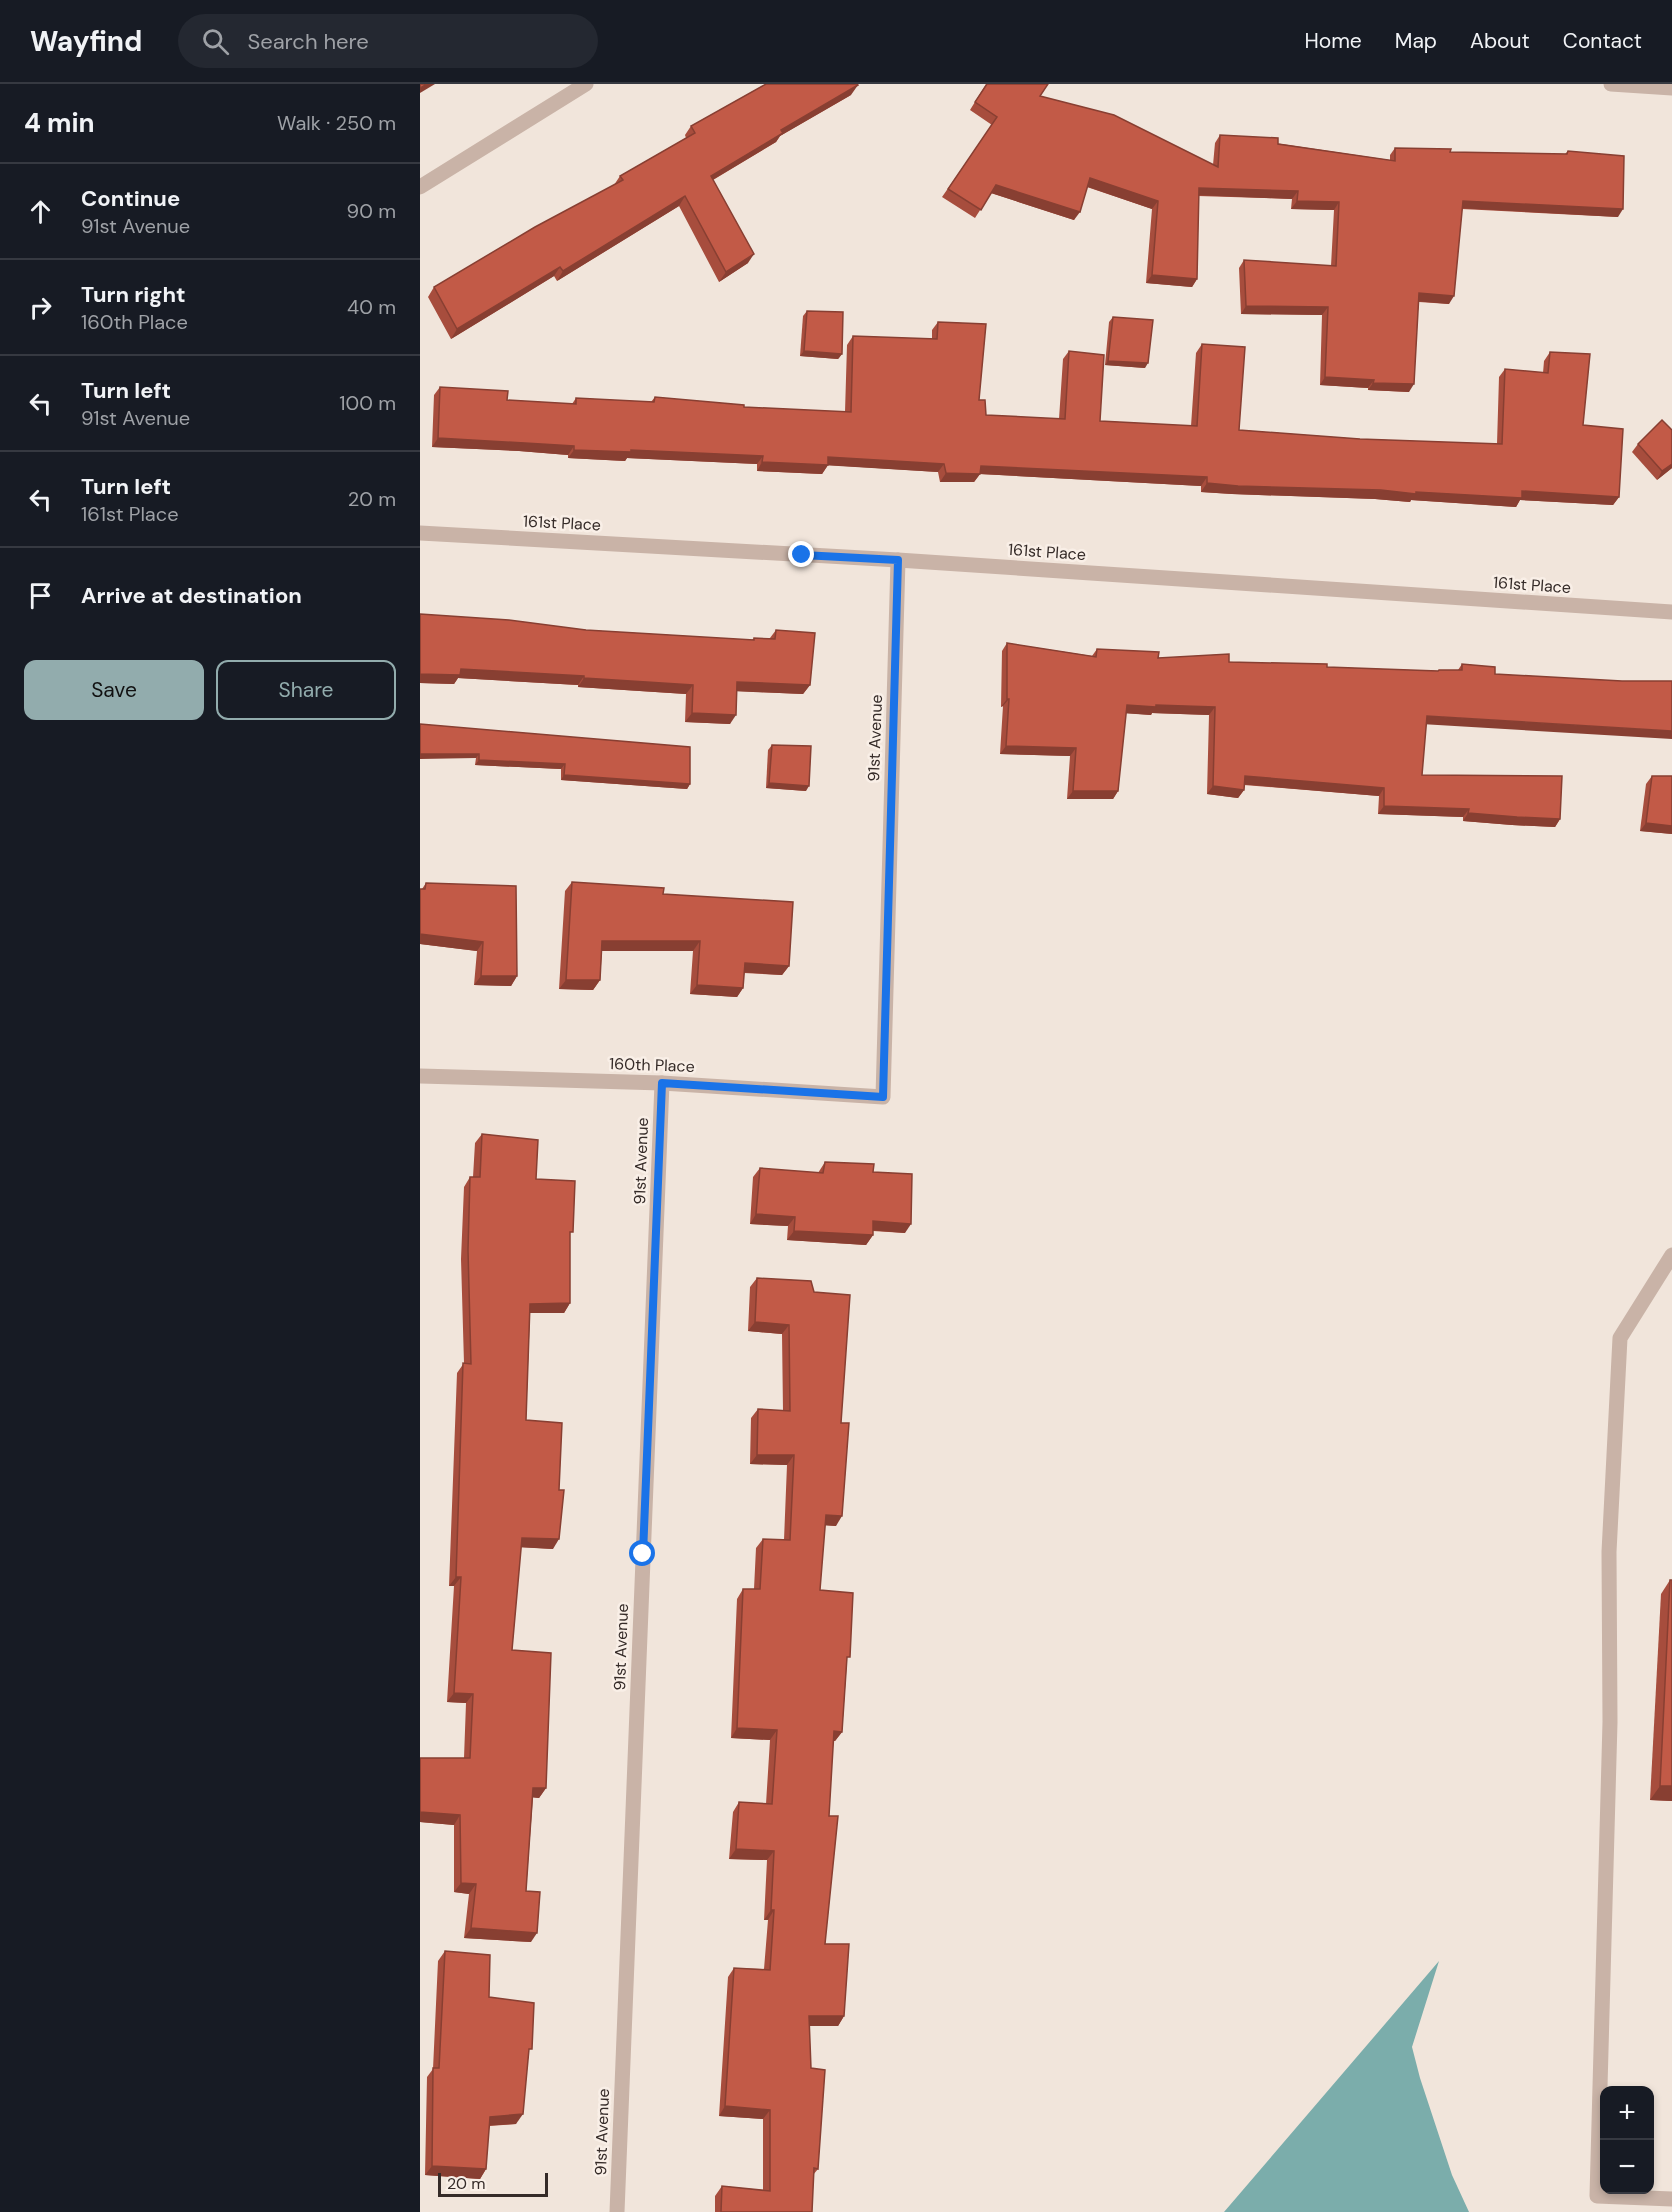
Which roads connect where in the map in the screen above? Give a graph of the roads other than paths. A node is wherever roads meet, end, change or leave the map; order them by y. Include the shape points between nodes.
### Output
1 (586, 84) edge
2 (1611, 84) edge
3 (1672, 88) edge
4 (420, 187) edge
5 (420, 534) edge
6 (898, 560) junction
7 (1672, 612) edge
8 (420, 1076) edge
9 (662, 1083) junction
10 (883, 1097) joint
11 (1672, 1255) edge
12 (1672, 2199) edge
13 (616, 2212) edge

1 - 4 street
2 - 3 street
5 - 6 street, 161st Place
6 - 7 street, 161st Place
6 - 10 street, 91st Avenue
8 - 9 street, 160th Place
9 - 10 street, 160th Place
9 - 13 street, 91st Avenue
11 - 12 street via 1620,1338 1609,1552 1610,1722 1597,2196

